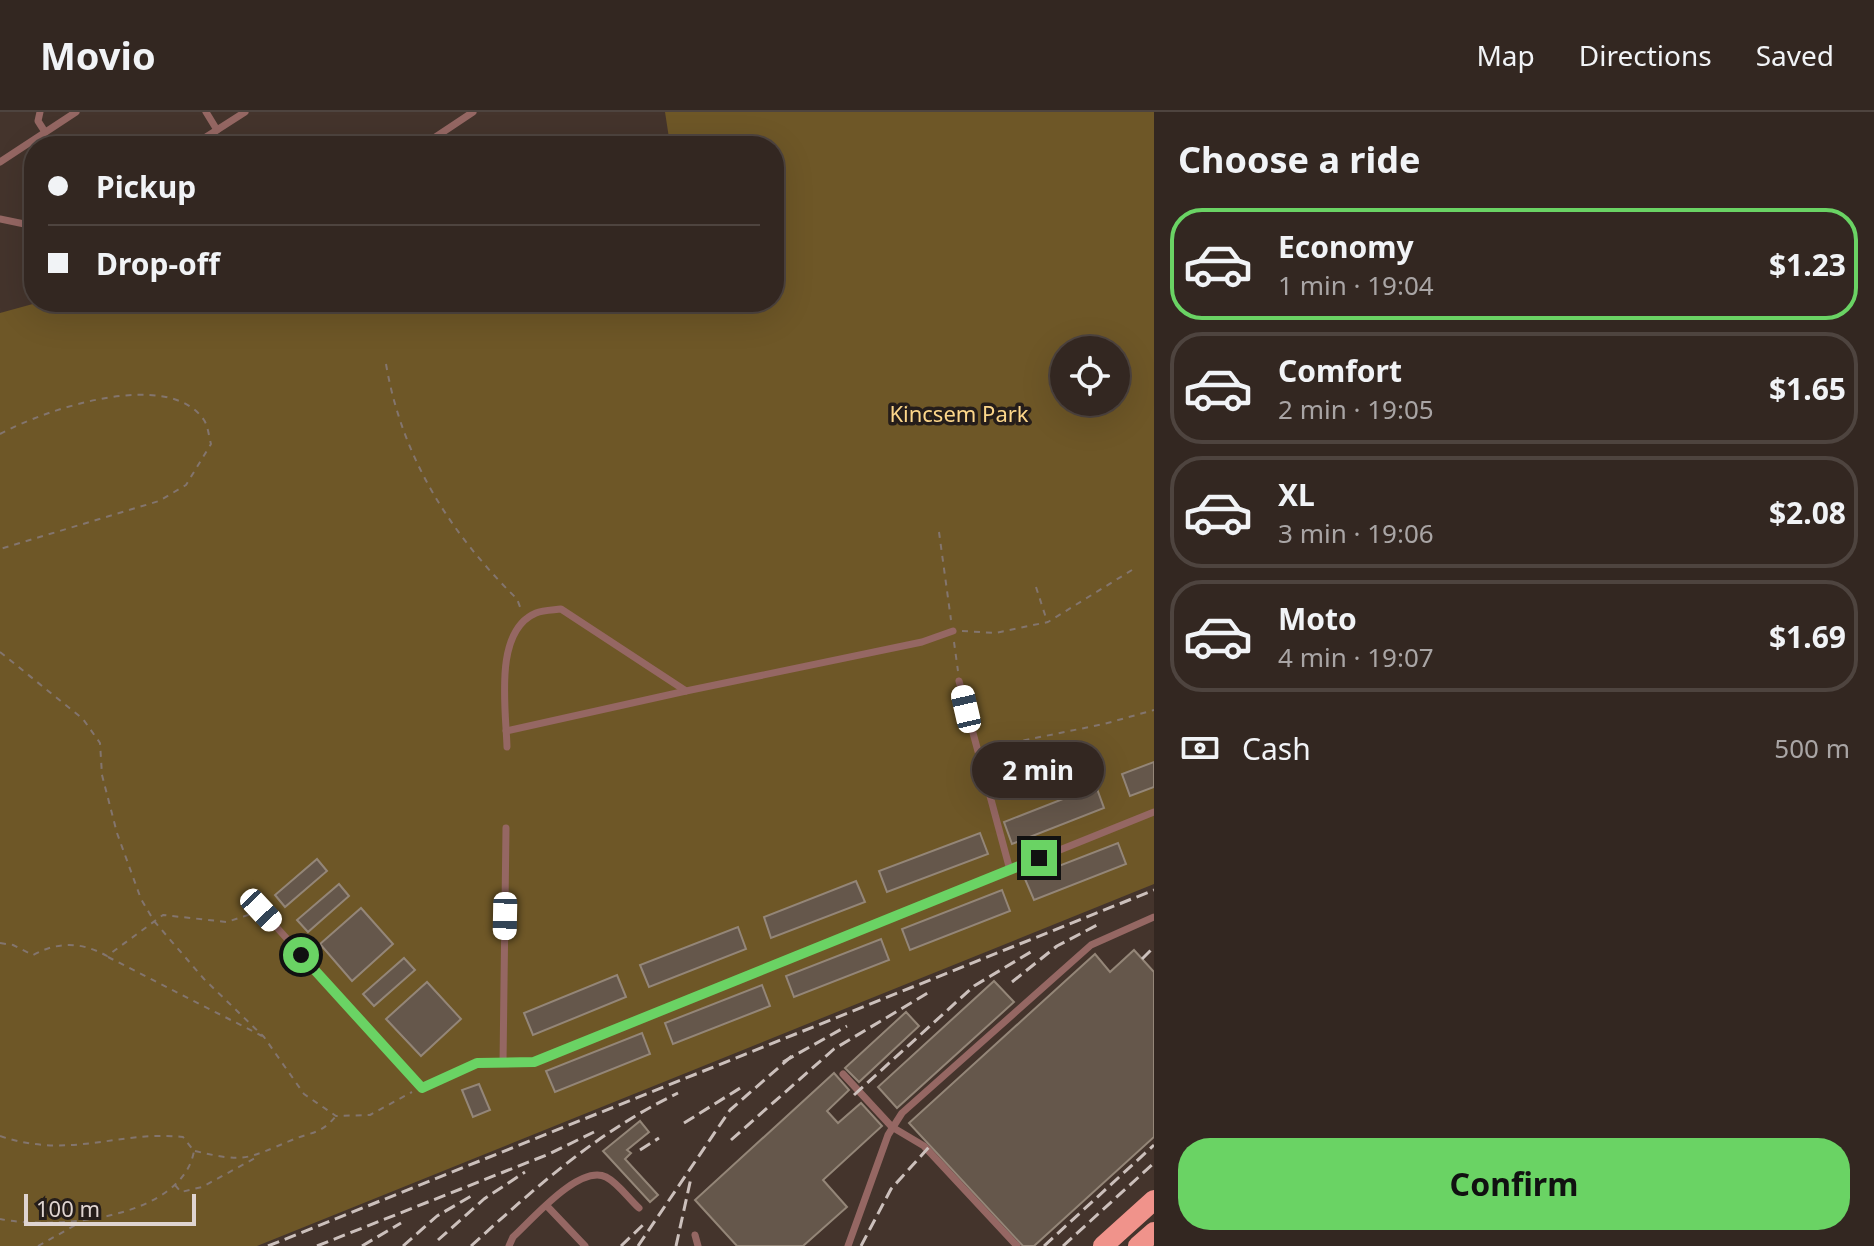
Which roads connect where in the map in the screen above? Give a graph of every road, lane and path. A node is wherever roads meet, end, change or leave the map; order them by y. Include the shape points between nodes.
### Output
1 (40, 112) edge
2 (76, 112) edge
3 (206, 112) edge
4 (245, 112) edge
5 (473, 112) edge
6 (217, 130) junction
7 (45, 132) junction
8 (39, 136) edge
9 (208, 136) edge
10 (437, 136) edge
11 (24, 146) edge
12 (0, 162) edge
13 (0, 219) edge
14 (24, 224) edge
15 (386, 364) dead end
16 (0, 434) edge
17 (939, 532) dead end
18 (0, 549) edge
19 (1132, 570) dead end
20 (1036, 587) dead end
21 (525, 620) junction
22 (1048, 622) junction
23 (953, 631) junction
24 (0, 652) edge
25 (959, 681) joint
26 (686, 691) junction
27 (1154, 710) edge
28 (506, 731) junction
29 (974, 743) junction
30 (507, 747) dead end
31 (1154, 812) edge
32 (506, 828) dead end
33 (1010, 870) junction
34 (261, 910) joint
35 (1154, 917) edge
36 (154, 921) junction
37 (0, 943) edge
38 (107, 956) junction
39 (264, 1037) junction
40 (503, 1063) junction
41 (843, 1074) dead end
42 (422, 1088) junction
43 (336, 1116) junction
44 (892, 1127) junction
45 (0, 1136) edge
46 (194, 1151) junction
47 (258, 1156) junction
48 (175, 1185) junction
49 (1154, 1200) edge
50 (547, 1206) junction
51 (639, 1208) dead end
52 (0, 1219) edge
53 (80, 1222) junction
54 (1154, 1232) edge
55 (695, 1235) dead end
56 (38, 1246) edge
57 (509, 1246) edge
58 (585, 1246) edge
59 (698, 1246) edge
60 (848, 1246) edge
61 (1017, 1246) edge
62 (1103, 1246) edge
63 (1138, 1246) edge

1 - 7 lane via 38,121
2 - 7 lane
3 - 6 lane
4 - 6 lane
5 - 10 lane
6 - 9 lane
7 - 8 lane
11 - 12 lane
13 - 14 lane
15 - 21 path via 409,452 460,538 517,599
16 - 18 path via 28,419 111,399 161,394 187,404 205,421 211,444 186,485 159,501
17 - 23 path
19 - 22 path
20 - 22 path
21 - 26 lane via 561,609
21 - 28 lane via 505,656
22 - 23 path via 995,633
23 - 25 path
23 - 26 lane
24 - 36 path via 83,719 100,743 117,833
25 - 29 lane
26 - 28 lane
27 - 29 path via 1011,744
28 - 30 lane
29 - 33 lane
31 - 33 lane
32 - 40 lane
33 - 40 lane via 534,1062
34 - 36 path via 227,922 163,915
34 - 42 lane
35 - 44 lane via 1085,950
36 - 38 path
36 - 39 path
37 - 38 path via 33,955 49,947 85,944
38 - 39 path
39 - 43 path via 304,1094
40 - 42 lane via 477,1063
41 - 44 lane
42 - 43 path via 370,1115
43 - 47 path via 322,1131
44 - 60 lane
44 - 61 lane via 924,1146
45 - 46 path via 64,1147 161,1135 183,1137
46 - 47 path via 228,1159
46 - 48 path via 190,1168
47 - 48 path via 202,1187 181,1192
48 - 53 path via 119,1213
49 - 62 main road
50 - 51 lane via 577,1180 597,1175 610,1179
50 - 57 lane
50 - 58 lane
52 - 53 path
53 - 56 path
54 - 63 main road
55 - 59 lane

